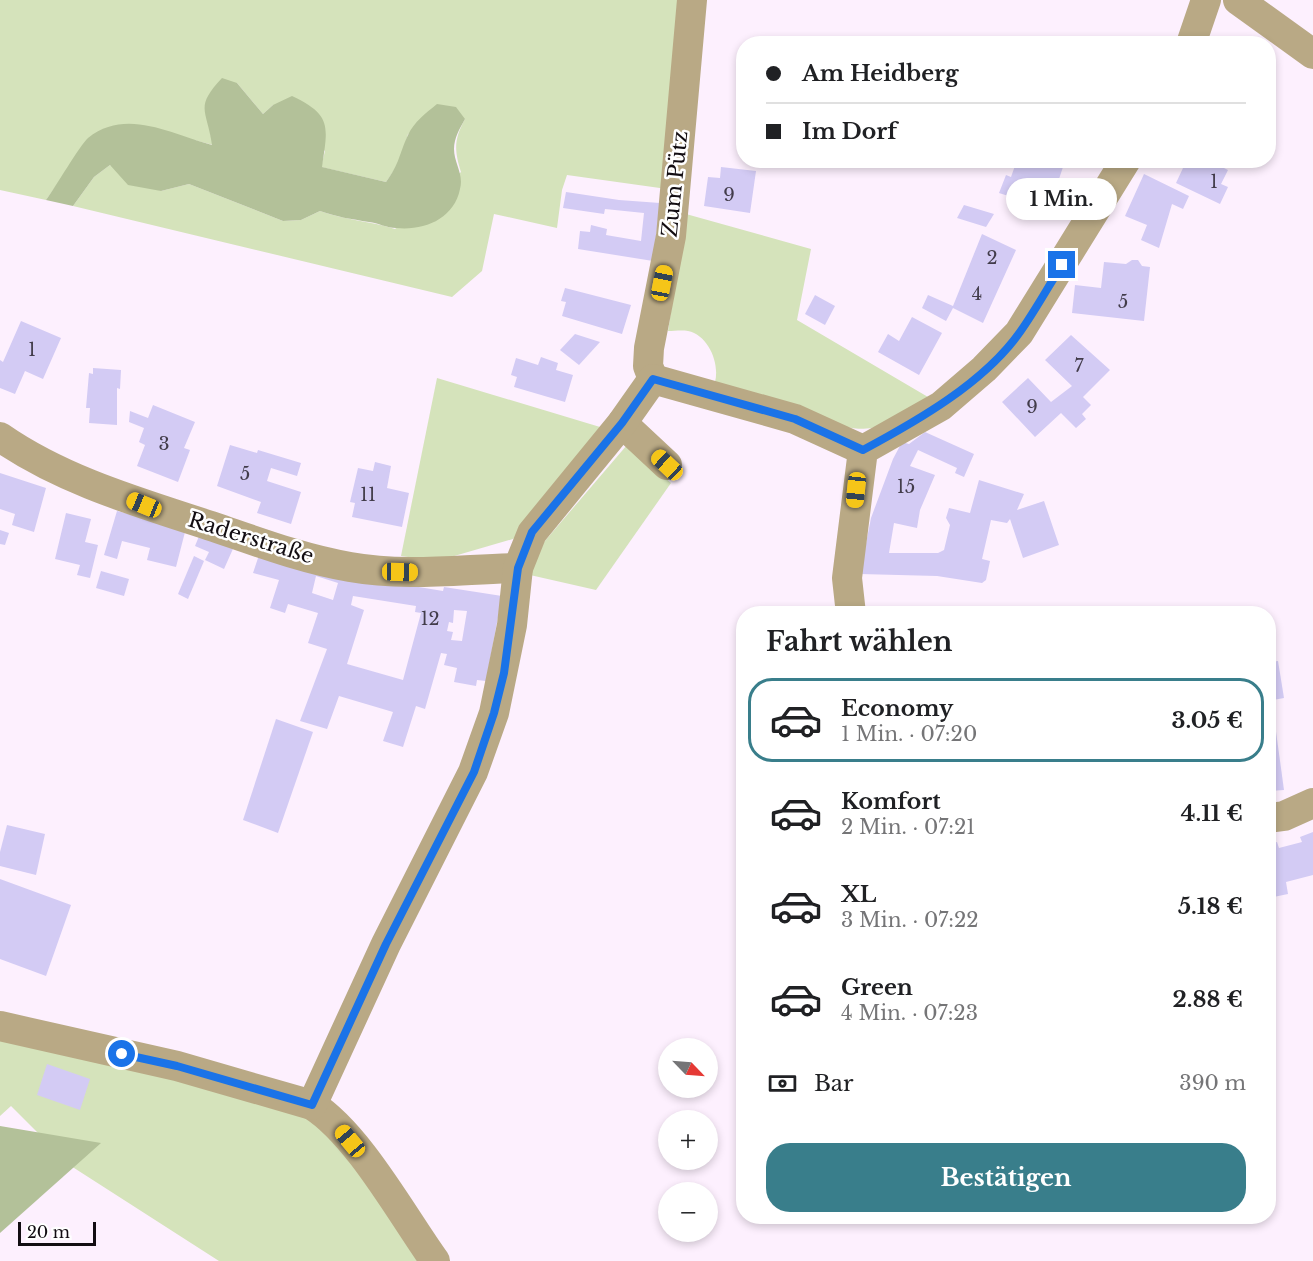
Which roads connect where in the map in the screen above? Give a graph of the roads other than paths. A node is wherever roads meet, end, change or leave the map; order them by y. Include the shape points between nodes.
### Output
1 (692, 0) edge
2 (1206, 0) edge
3 (1238, 0) edge
4 (1194, 36) edge
5 (1313, 54) edge
6 (1121, 168) edge
7 (653, 379) junction
8 (622, 423) junction
9 (0, 437) edge
10 (863, 450) junction
11 (667, 465) dead end
12 (518, 568) junction
13 (850, 606) edge
14 (1313, 803) edge
15 (1276, 817) edge
16 (0, 1026) edge
17 (312, 1105) junction
18 (435, 1261) edge

1 - 7 street, Zum Pütz via 671,236 649,348 648,366
2 - 4 street
3 - 5 street
6 - 10 street via 1019,333 941,406
7 - 8 street
7 - 10 street via 795,419
8 - 11 street
8 - 12 street via 532,532
9 - 12 street, Raderstraße via 65,473 144,505 318,560 400,572
10 - 13 street via 847,578
12 - 17 street via 504,673 474,772 386,944
14 - 15 street
16 - 17 street via 177,1066
17 - 18 street via 328,1115 350,1141

